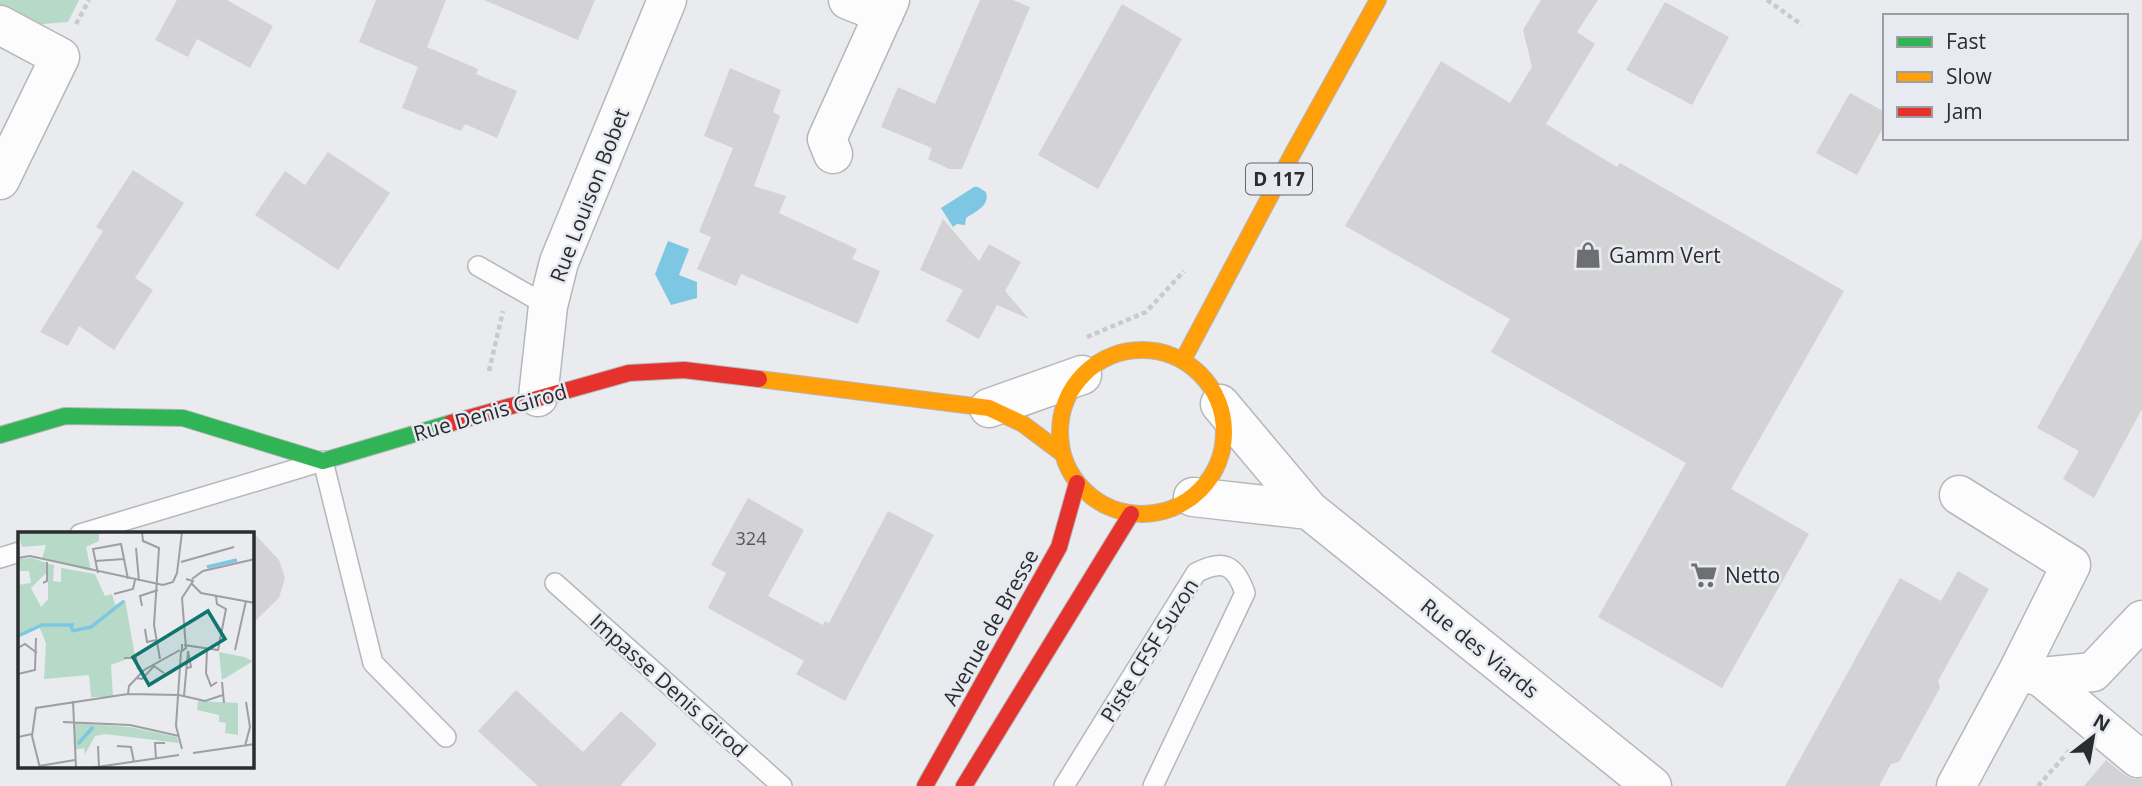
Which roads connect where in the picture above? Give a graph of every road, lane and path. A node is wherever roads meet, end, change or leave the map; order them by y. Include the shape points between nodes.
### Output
1 (667, 0) edge
2 (848, 0) edge
3 (1378, 0) edge
4 (1767, 0) edge
5 (887, 7) edge
6 (0, 25) edge
7 (1802, 25) dead end
8 (833, 154) dead end
9 (0, 180) edge
10 (1188, 265) dead end
11 (478, 266) dead end
12 (510, 284) junction
13 (548, 306) junction
14 (1079, 358) junction
15 (1183, 360) junction
16 (487, 377) dead end
17 (538, 397) junction
18 (1220, 404) junction
19 (989, 408) junction
20 (0, 435) edge
21 (1063, 454) junction
22 (323, 461) junction
23 (1077, 483) junction
24 (1959, 495) dead end
25 (1193, 498) junction
26 (1310, 509) junction
27 (1131, 514) junction
28 (87, 532) edge
29 (18, 552) edge
30 (0, 558) edge
31 (555, 583) dead end
32 (2142, 620) edge
33 (2030, 674) junction
34 (2095, 722) junction
35 (446, 737) dead end
36 (2138, 758) dead end
37 (1637, 782) edge
38 (782, 786) edge
39 (925, 786) edge
40 (964, 786) edge
41 (1063, 786) edge
42 (1153, 786) edge
43 (1956, 786) edge
44 (2038, 786) edge

1 - 13 street, Rue Louison Bobet via 559,261
2 - 5 street
3 - 15 main road, D 117
4 - 7 path
5 - 8 street via 827,139
6 - 9 street via 60,57
10 - 14 path via 1146,312
11 - 12 lane
12 - 13 lane
12 - 16 path
13 - 17 street, Rue Louison Bobet
14 - 15 main road via 1099,362 1141,350
14 - 19 street, Rue Denis Girod
14 - 21 main road via 1062,412
15 - 18 main road via 1199,372
17 - 19 main road, Rue Denis Girod via 629,373 684,370
17 - 22 main road, Rue Denis Girod
18 - 25 main road via 1225,429 1222,455 1211,478
18 - 26 street, Rue des Viards
19 - 21 main road, Rue Denis Girod via 1023,424
20 - 22 main road via 65,416 183,418
21 - 23 main road
22 - 28 lane
22 - 35 lane via 373,663
23 - 27 main road via 1093,498
23 - 39 main road, Avenue de Bresse via 1059,547
24 - 33 street via 2071,565
25 - 26 street
25 - 27 main road via 1153,514
26 - 37 street, Rue des Viards
27 - 40 main road
29 - 30 lane
31 - 38 lane, Impasse Denis Girod
32 - 33 street via 2093,672
33 - 34 street
33 - 43 street
34 - 36 street
34 - 44 path
41 - 42 lane, Piste CFSF Suzon via 1196,573 1211,565 1226,566 1239,575 1245,593

